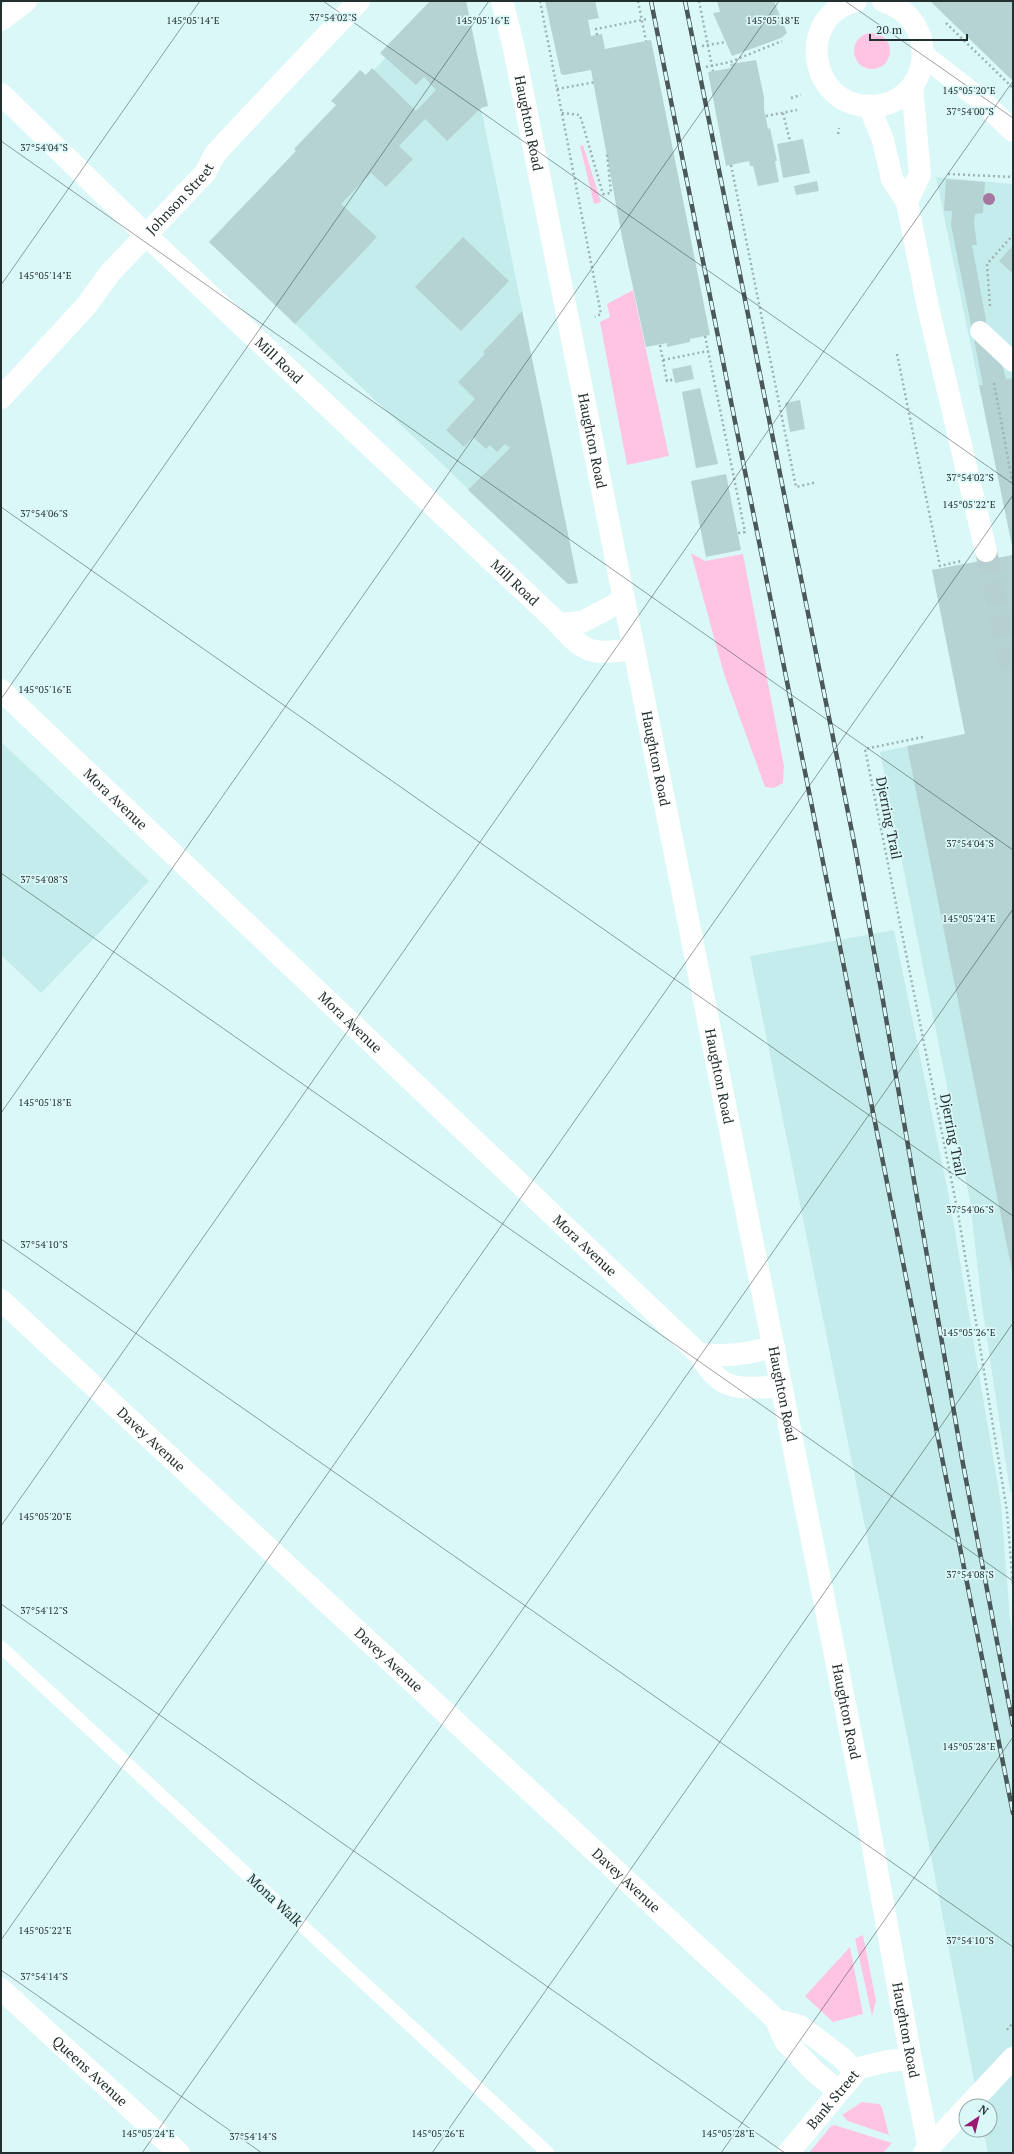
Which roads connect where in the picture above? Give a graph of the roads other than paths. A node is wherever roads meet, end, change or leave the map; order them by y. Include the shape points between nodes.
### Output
1 (26, 1) edge
2 (359, 1) edge
3 (502, 1) edge
4 (856, 1) edge
5 (890, 2) edge
6 (826, 10) edge
7 (1, 20) edge
8 (923, 55) junction
9 (912, 86) junction
10 (1, 94) edge
11 (869, 106) junction
12 (1013, 131) edge
13 (907, 202) junction
14 (146, 235) junction
15 (987, 337) road end
16 (1013, 362) edge
17 (1, 398) edge
18 (986, 551) tunnel mouth
19 (624, 600) junction
20 (559, 624) junction
21 (634, 649) junction
22 (1, 690) edge
23 (1, 1300) edge
24 (774, 1347) junction
25 (699, 1354) junction
26 (782, 1386) junction
27 (1, 1647) edge
28 (1, 1989) edge
29 (776, 2020) junction
30 (1013, 2058) edge
31 (911, 2059) junction
32 (855, 2071) junction
33 (838, 2091) junction
34 (975, 2098) edge
35 (958, 2117) edge
36 (179, 2153) edge
37 (548, 2153) edge
38 (788, 2153) edge
39 (924, 2153) edge
40 (930, 2153) edge

1 - 7 main road
2 - 14 main road, Johnson Street via 224,144 215,154 205,173
3 - 19 main road, Haughton Road via 513,44
4 - 6 main road via 838,9
5 - 8 main road via 906,13 916,25 922,39
6 - 11 main road via 816,43 817,62 823,79 835,94 851,103
8 - 9 main road via 918,77
8 - 12 main road via 981,100
9 - 11 main road via 900,97 885,104
9 - 13 main road via 920,174
10 - 14 main road, Mill Road
11 - 13 main road via 883,140 892,179
13 - 18 main road via 928,308
14 - 17 main road, Johnson Street via 110,273 86,306
14 - 20 main road, Mill Road
15 - 16 street
19 - 20 main road via 582,622
19 - 21 main road, Haughton Road
20 - 21 main road, Mill Road via 582,648 595,652
21 - 24 main road, Haughton Road
22 - 25 main road, Mora Avenue
23 - 29 main road, Davey Avenue
24 - 25 main road via 736,1356
24 - 26 main road, Haughton Road
25 - 26 main road, Mora Avenue via 717,1378 728,1383 747,1388
26 - 31 main road, Haughton Road via 868,1820
27 - 37 lane, Mona Walk
28 - 36 main road, Queens Avenue
29 - 32 main road, Davey Avenue via 800,2026
29 - 33 main road, Davey Avenue via 785,2041
30 - 34 main road
31 - 32 main road, Bank Street via 878,2063
31 - 40 main road, Haughton Road
32 - 33 main road, Bank Street
33 - 38 main road, Bank Street
35 - 39 main road

